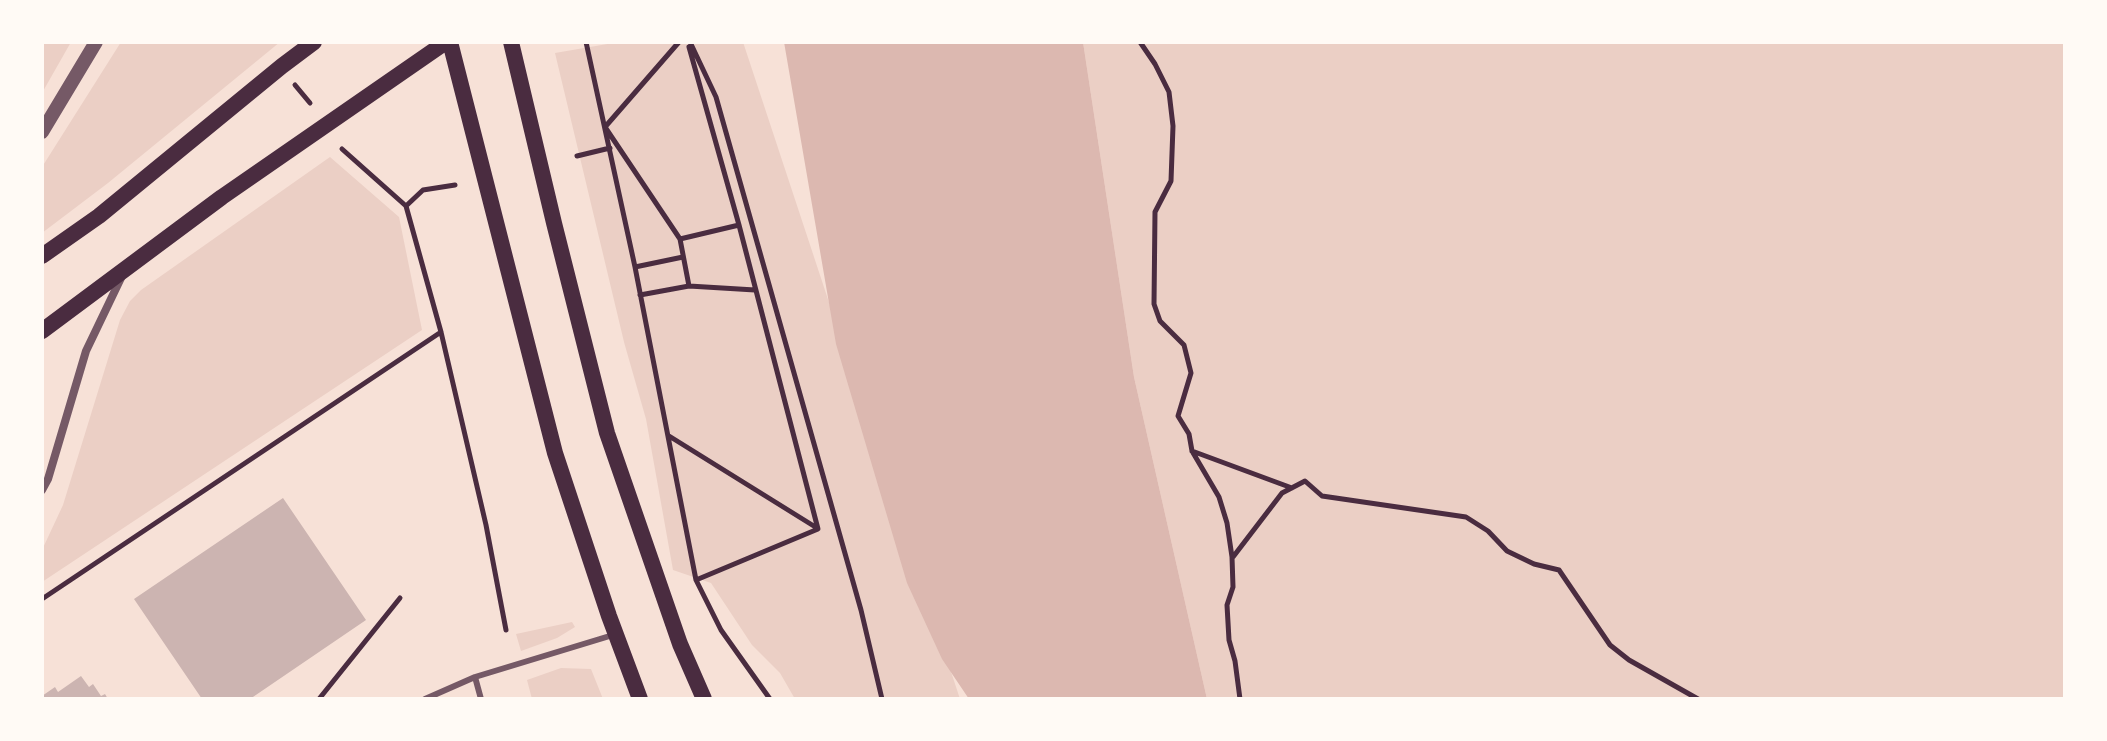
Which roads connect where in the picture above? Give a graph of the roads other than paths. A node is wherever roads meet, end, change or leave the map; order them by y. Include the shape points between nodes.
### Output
1 (96, 42) edge
2 (314, 42) edge
3 (448, 42) edge
4 (511, 42) edge
5 (42, 132) edge
6 (42, 256) edge
7 (124, 271) junction
8 (42, 331) edge
9 (42, 490) edge
10 (615, 634) junction
11 (475, 677) junction
12 (425, 699) edge
13 (481, 699) edge
14 (640, 699) edge
15 (704, 699) edge

1 - 5 street
2 - 6 main road
3 - 7 main road
3 - 10 main road via 569,500
4 - 15 main road via 607,433
7 - 8 main road
7 - 9 street via 86,351
10 - 11 lane
10 - 14 main road
11 - 12 lane
11 - 13 lane

